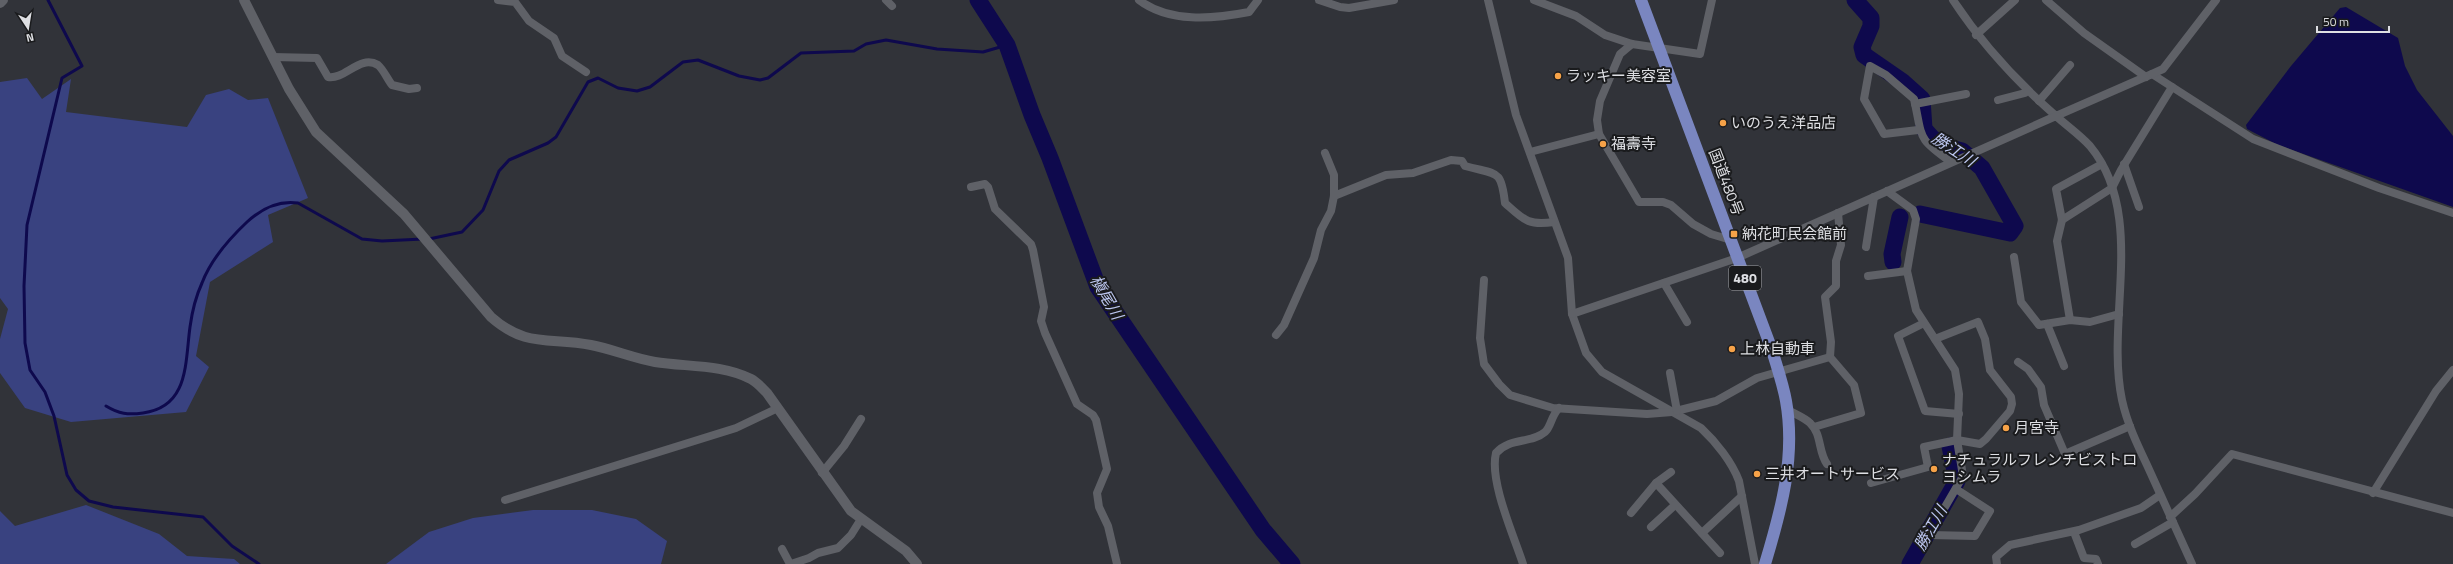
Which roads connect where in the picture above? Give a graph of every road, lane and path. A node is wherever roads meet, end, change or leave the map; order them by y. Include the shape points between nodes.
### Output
1 (3, 0) edge
2 (244, 0) edge
3 (498, 0) edge
4 (886, 0) edge
5 (1139, 0) edge
6 (1258, 0) edge
7 (1319, 0) edge
8 (1394, 0) edge
9 (1488, 0) edge
10 (1534, 0) edge
11 (1641, 0) edge
12 (1712, 0) edge
13 (1953, 0) edge
14 (2015, 0) edge
15 (2046, 0) edge
16 (2216, 0) edge
17 (0, 3) edge
18 (892, 6) dead end
19 (1976, 35) junction
20 (1632, 44) junction
21 (1659, 48) junction
22 (273, 57) junction
23 (2070, 65) dead end
24 (586, 72) dead end
25 (2149, 75) junction
26 (2172, 86) junction
27 (417, 88) dead end
28 (2027, 90) junction
29 (1966, 94) dead end
30 (1998, 100) dead end
31 (2039, 101) junction
32 (1919, 104) junction
33 (2056, 116) junction
34 (1918, 130) junction
35 (1599, 134) junction
36 (1530, 152) junction
37 (1325, 153) dead end
38 (1952, 162) junction
39 (2102, 164) junction
40 (2124, 164) junction
41 (971, 187) dead end
42 (2112, 188) junction
43 (1887, 191) junction
44 (1334, 196) junction
45 (1874, 196) junction
46 (2139, 207) dead end
47 (1838, 213) junction
48 (2453, 213) edge
49 (2062, 220) junction
50 (1554, 222) junction
51 (1731, 240) junction
52 (1866, 248) dead end
53 (2014, 257) dead end
54 (1737, 258) junction
55 (1907, 271) junction
56 (1868, 276) dead end
57 (1484, 280) dead end
58 (1664, 283) junction
59 (1572, 314) junction
60 (2119, 314) junction
61 (2070, 320) junction
62 (1687, 322) dead end
63 (1924, 323) junction
64 (2047, 324) junction
65 (1276, 335) dead end
66 (1935, 339) junction
67 (1830, 357) junction
68 (2018, 362) dead end
69 (2064, 366) dead end
70 (2453, 370) edge
71 (1778, 371) junction
72 (1670, 373) dead end
73 (778, 408) junction
74 (1559, 408) junction
75 (1788, 410) junction
76 (1674, 411) junction
77 (1958, 414) junction
78 (861, 419) dead end
79 (2130, 426) junction
80 (1814, 427) junction
81 (1957, 440) junction
82 (1827, 464) dead end
83 (1671, 472) dead end
84 (822, 473) junction
85 (1871, 483) dead end
86 (1656, 484) junction
87 (1956, 489) junction
88 (2373, 493) junction
89 (2160, 495) junction
90 (1742, 496) junction
91 (505, 500) dead end
92 (1675, 505) junction
93 (1945, 506) dead end
94 (1631, 513) dead end
95 (2453, 513) edge
96 (861, 519) junction
97 (2172, 519) junction
98 (1651, 528) dead end
99 (2074, 532) junction
100 (1702, 533) junction
101 (1930, 535) dead end
102 (2135, 544) dead end
103 (782, 549) dead end
104 (1720, 552) dead end
105 (791, 564) edge
106 (917, 564) edge
107 (1117, 564) edge
108 (1524, 564) edge
109 (1755, 564) edge
110 (1765, 564) edge
111 (1997, 564) edge
112 (2098, 564) edge
113 (2192, 564) edge

1 - 17 street
2 - 22 street
3 - 24 street via 515,2 529,21 554,38 562,56
4 - 18 street
5 - 6 street via 1151,9 1168,14 1211,17 1249,12
7 - 8 street via 1349,8
9 - 36 street via 1506,81
10 - 20 street via 1576,16 1605,35
11 - 21 highway, 国道480号 / 480
12 - 21 street via 1700,54
13 - 19 street
14 - 19 street
15 - 25 street via 2084,33
16 - 25 street via 2163,70
19 - 28 street
20 - 21 street
20 - 35 street via 1620,54 1600,101 1597,120
21 - 51 highway, 国道480号 / 480
22 - 27 street via 317,58 328,77 334,78 362,63 372,63 379,66 392,85
22 - 73 street via 289,89 316,132 404,214 491,317 505,329 521,337 539,341 590,345 655,362 738,374 752,379
23 - 31 street
25 - 26 street
25 - 33 street
26 - 40 street
26 - 48 street via 2253,139
28 - 30 street via 2025,93
28 - 31 street
29 - 32 street
31 - 33 street
32 - 34 street
32 - 34 street via 1886,75 1870,66 1864,99 1884,134
33 - 38 street
33 - 39 street via 2090,146
34 - 38 street via 1930,146
35 - 36 street
35 - 51 street via 1639,202 1663,202 1693,224 1711,234
36 - 50 street
37 - 44 street via 1334,175
38 - 43 street
39 - 42 street
39 - 49 street via 2056,189
40 - 42 street
40 - 46 street
41 - 107 street via 985,184 995,209 1031,244 1044,307 1041,321 1045,333 1077,404 1096,420 1107,469 1097,492 1099,507 1108,526
42 - 49 street
42 - 60 street via 2120,223
43 - 45 street
43 - 55 street via 1908,204 1916,219
44 - 50 street via 1386,175 1413,173 1451,160 1462,160 1465,166 1497,174 1503,182 1505,203 1524,220 1536,225
44 - 65 street via 1314,258 1284,325
45 - 47 street
45 - 52 street
47 - 54 street
47 - 67 street via 1841,245 1836,261 1836,286 1825,297 1832,342
49 - 61 street via 2057,241
50 - 59 street via 1568,258
51 - 54 highway, 国道480号 / 480
53 - 64 street via 2020,302 2039,325
54 - 58 street
54 - 71 highway, 国道480号 / 480
55 - 56 street
55 - 63 street via 1916,310
57 - 74 street via 1480,338 1484,364 1510,395
58 - 59 street
58 - 62 street
59 - 76 street via 1586,353 1593,364 1602,372
60 - 61 street via 2090,322
60 - 79 street via 2118,374
61 - 64 street
63 - 66 street
63 - 77 street via 1898,336 1925,411
64 - 69 street
66 - 77 street via 1955,370 1959,394
66 - 81 street via 1978,322 1990,370 2011,397 2010,411 1980,444
67 - 71 street
67 - 80 street via 1854,384 1861,414
68 - 79 street via 2028,369 2042,387 2044,405 2065,454
70 - 88 street via 2436,391
71 - 75 highway, 国道480号 / 480
71 - 76 street via 1756,378 1724,398
72 - 76 street
73 - 84 street
73 - 91 street via 736,428
74 - 76 street via 1647,414
74 - 108 street via 1551,416 1546,432 1501,447 1496,453 1495,467 1504,508
75 - 80 street
75 - 110 highway, 国道480号 / 480 via 1788,468 1782,508
76 - 90 street via 1708,434 1735,470
77 - 81 street
78 - 84 street via 844,446
79 - 89 street
80 - 82 street via 1822,458
81 - 85 street via 1924,447 1928,467
81 - 87 street via 1963,476
83 - 86 street
84 - 96 street via 851,511
86 - 92 street
86 - 94 street
87 - 93 street
87 - 101 street via 1990,510 1975,536
88 - 95 street
88 - 97 street via 2232,454
89 - 97 street
89 - 99 street via 2141,508
90 - 100 street
90 - 109 street
92 - 98 street
92 - 100 street
96 - 105 street via 851,535 838,548
96 - 106 street via 906,550
97 - 102 street
97 - 113 street
99 - 111 street via 2010,546 1996,557
99 - 112 street via 2084,558 2096,559
100 - 104 street
103 - 105 street

